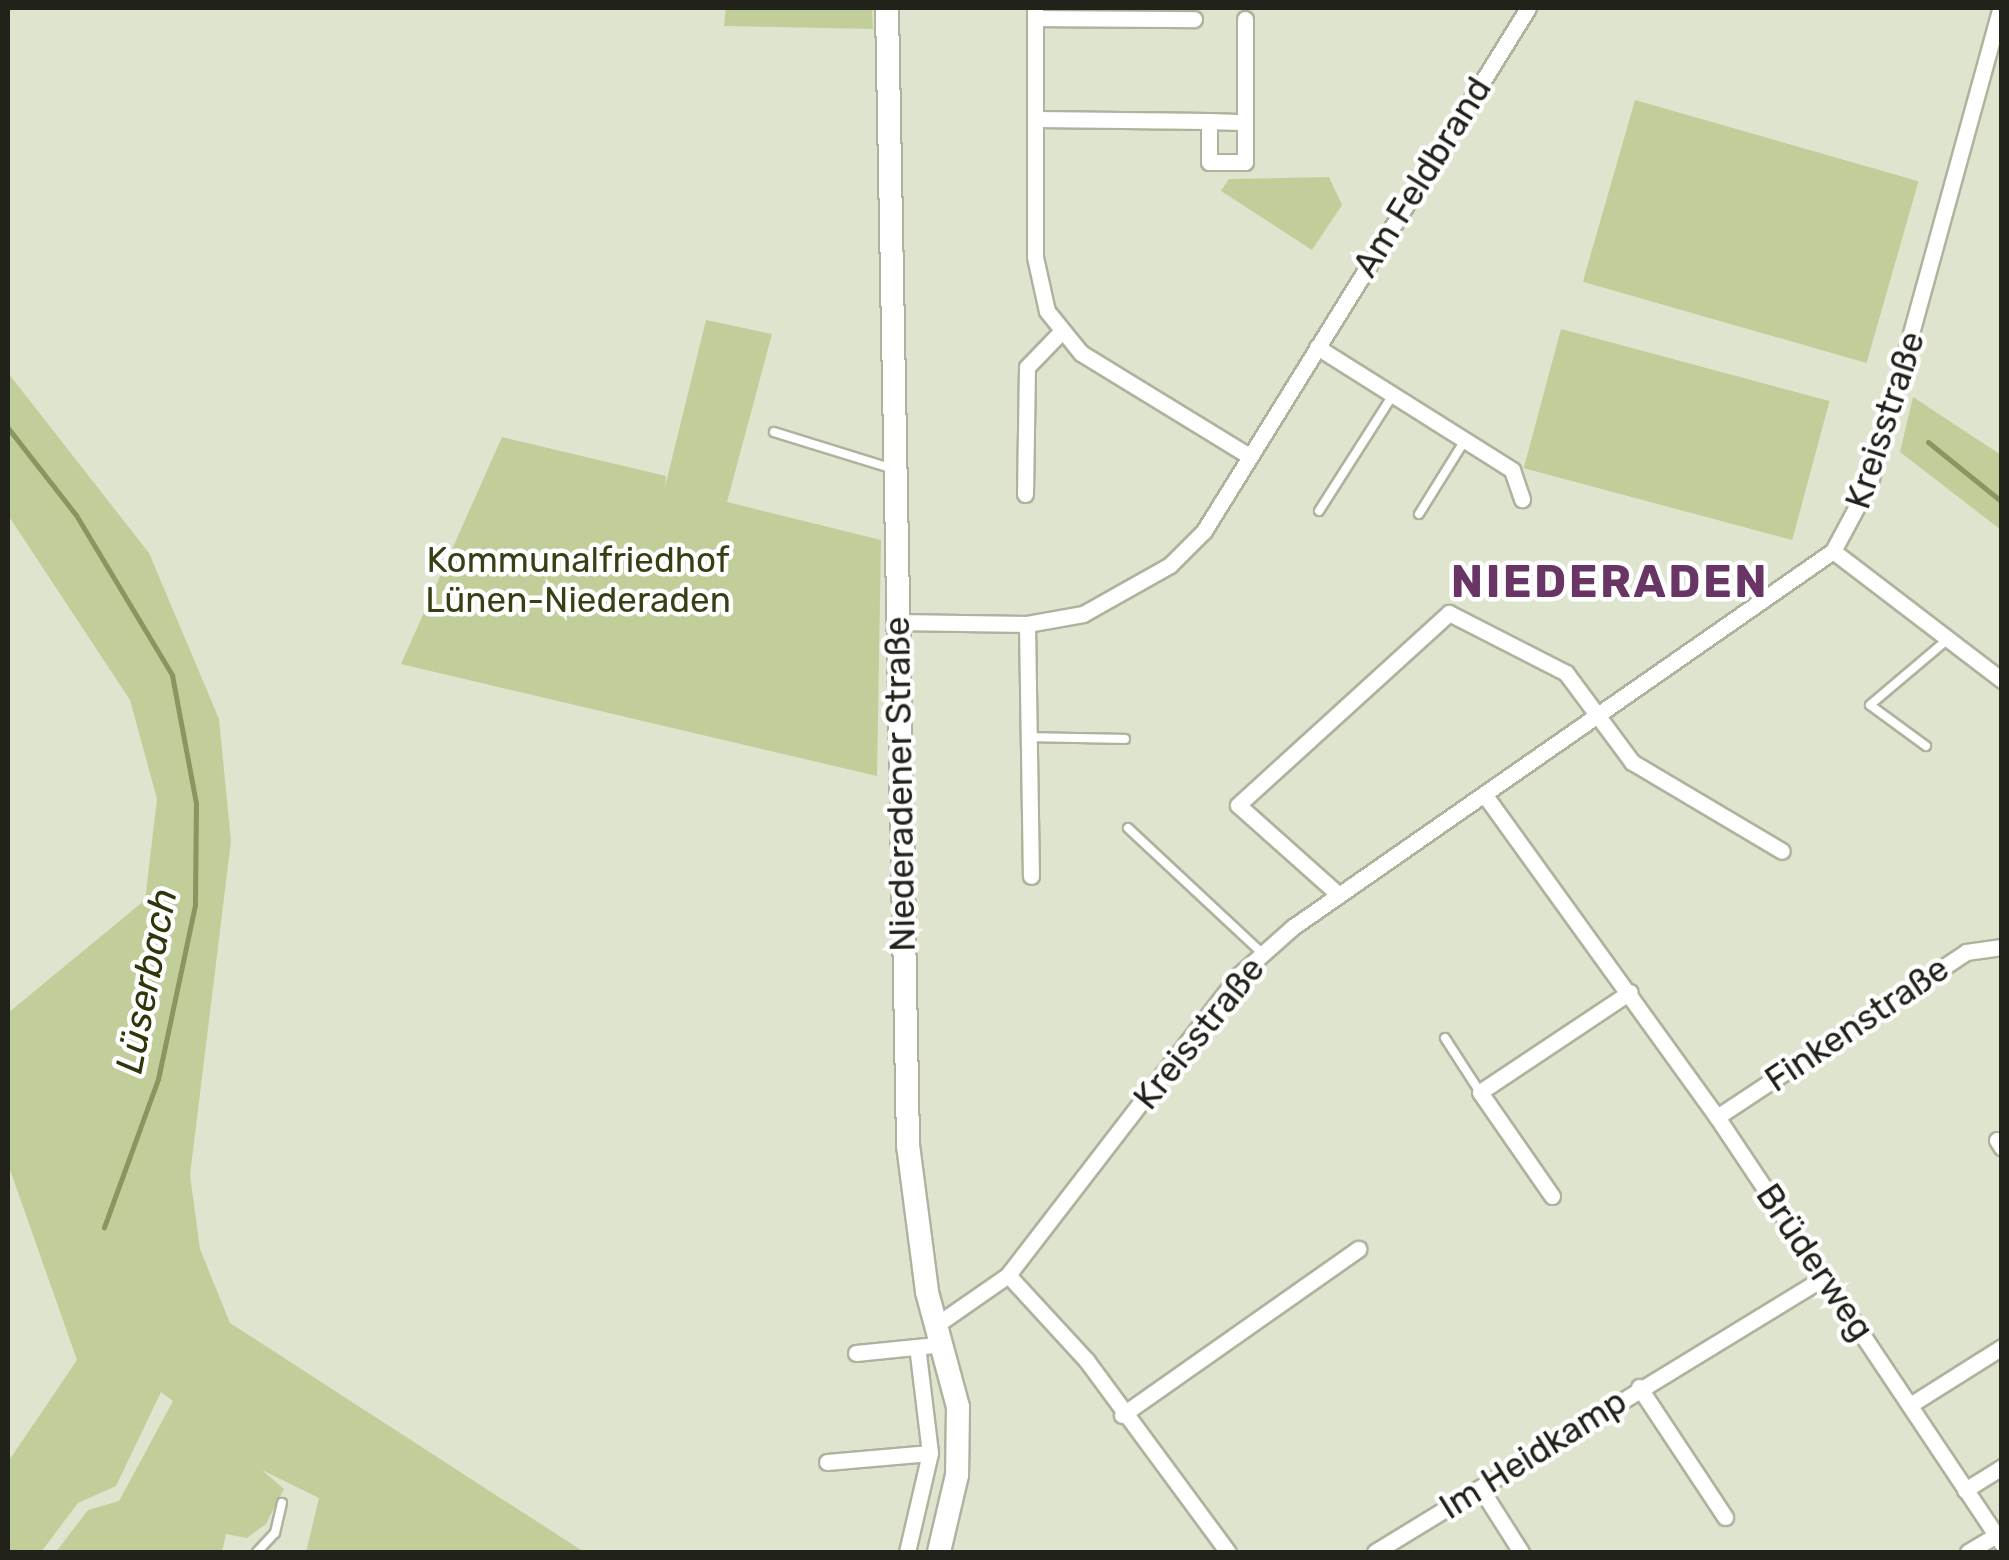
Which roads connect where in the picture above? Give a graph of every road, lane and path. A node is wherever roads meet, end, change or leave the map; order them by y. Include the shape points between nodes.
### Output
1 (887, 8) edge
2 (1528, 8) edge
3 (2001, 8) edge
4 (1036, 13) edge
5 (1194, 19) dead end
6 (1246, 20) dead end
7 (1036, 119) junction
8 (1208, 122) junction
9 (1245, 122) junction
10 (1060, 333) junction
11 (1317, 348) junction
12 (1394, 396) junction
13 (774, 432) dead end
14 (1465, 440) junction
15 (1249, 456) junction
16 (895, 469) junction
17 (1025, 494) dead end
18 (1522, 500) dead end
19 (1319, 510) dead end
20 (1419, 514) dead end
21 (1833, 552) junction
22 (897, 622) junction
23 (1027, 624) junction
24 (1948, 639) junction
25 (2002, 680) edge
26 (1599, 716) junction
27 (1028, 737) junction
28 (1125, 739) dead end
29 (1926, 746) dead end
30 (1484, 794) junction
31 (1128, 828) dead end
32 (1782, 851) dead end
33 (1031, 876) dead end
34 (1339, 895) junction
35 (2002, 947) edge
36 (1262, 954) junction
37 (1630, 992) junction
38 (1445, 1038) dead end
39 (1480, 1092) junction
40 (1718, 1117) junction
41 (1552, 1196) dead end
42 (1358, 1249) dead end
43 (1008, 1275) junction
44 (1825, 1276) junction
45 (941, 1333) junction
46 (2002, 1347) edge
47 (856, 1353) dead end
48 (918, 1354) junction
49 (1639, 1387) junction
50 (1910, 1405) junction
51 (1122, 1415) junction
52 (930, 1453) junction
53 (827, 1462) dead end
54 (2002, 1467) edge
55 (1481, 1489) junction
56 (1965, 1490) junction
57 (282, 1503) dead end
58 (1725, 1518) dead end
59 (1997, 1540) edge
60 (257, 1552) edge
61 (908, 1552) edge
62 (939, 1552) edge
63 (1228, 1552) edge
64 (1375, 1552) edge
65 (1522, 1552) edge
66 (1968, 1552) edge

1 - 16 street, Niederadener Straße
2 - 11 street, Am Feldbrand
3 - 21 street, Kreisstraße via 1870,482
4 - 5 street
4 - 7 street
6 - 9 street
7 - 8 street
7 - 10 street via 1036,271
8 - 9 street
8 - 9 street via 1209,162 1245,162
10 - 15 street
10 - 17 street via 1027,367
11 - 12 street
11 - 15 street, Am Feldbrand
12 - 14 street
12 - 19 lane
13 - 16 lane
14 - 18 street via 1512,470
14 - 20 lane
15 - 23 street, Am Feldbrand via 1204,531 1170,565 1083,614
16 - 22 street, Niederadener Straße
21 - 24 street
21 - 26 street, Kreisstraße
22 - 23 street, Am Feldbrand
22 - 45 street, Niederadener Straße via 908,1145
23 - 27 street
24 - 25 street
24 - 29 lane via 1870,705
26 - 30 street, Kreisstraße
26 - 32 street via 1632,762
26 - 34 street via 1566,673 1449,612 1238,805
27 - 28 lane
27 - 33 street
30 - 34 street, Kreisstraße
30 - 37 street, Brüderweg
31 - 36 lane
34 - 36 street, Kreisstraße
35 - 40 street, Finkenstraße via 1966,952
36 - 43 street, Kreisstraße
37 - 39 street
37 - 40 street, Brüderweg
38 - 39 lane
39 - 41 street
40 - 44 street, Brüderweg
42 - 51 street
43 - 45 street, Kreisstraße
43 - 51 street
44 - 49 street, Im Heidkamp
44 - 50 street, Brüderweg
45 - 48 street, Kreisstraße
45 - 62 street, Niederadener Straße via 958,1407 957,1475
46 - 50 street
47 - 48 street
48 - 52 street
49 - 55 street, Im Heidkamp
49 - 58 street, Im Heidkamp
50 - 56 street, Brüderweg
51 - 63 street
52 - 53 street
52 - 61 street
54 - 56 street
55 - 64 street, Im Heidkamp
55 - 65 street
56 - 59 street, Brüderweg
57 - 60 lane
59 - 66 street

